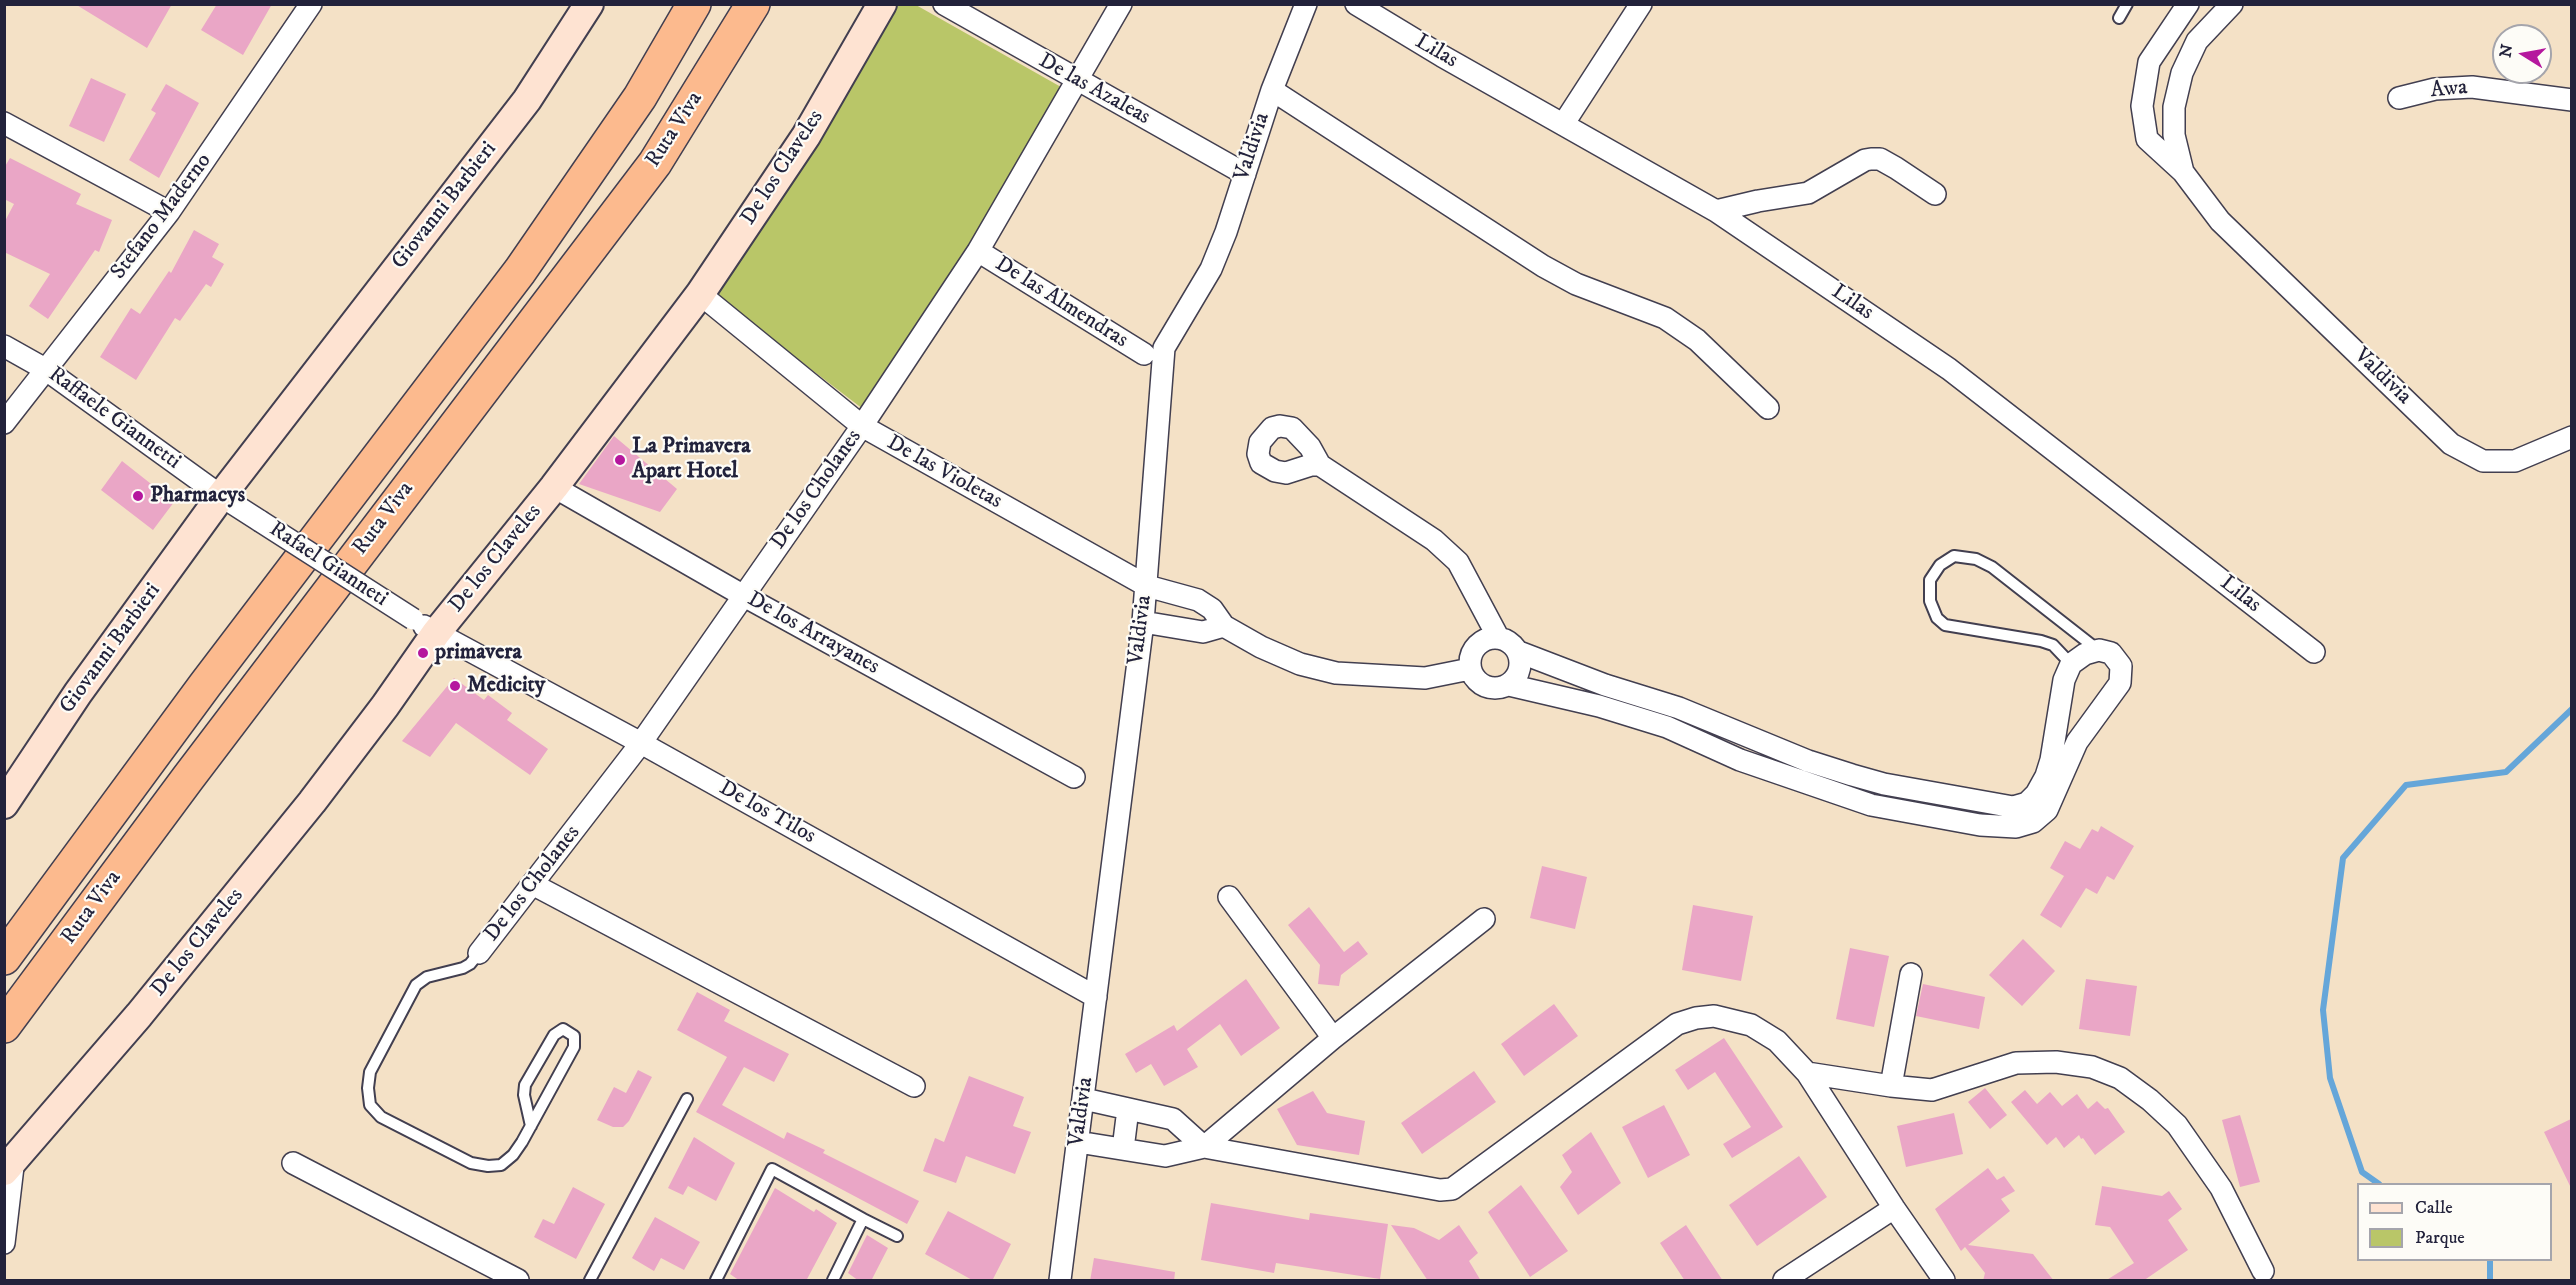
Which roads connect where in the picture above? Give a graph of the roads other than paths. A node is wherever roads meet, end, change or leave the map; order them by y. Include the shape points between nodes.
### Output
1 (310, 4) edge
2 (589, 4) edge
3 (694, 4) edge
4 (753, 4) edge
5 (882, 4) edge
6 (944, 4) edge
7 (1121, 4) edge
8 (1305, 4) edge
9 (1356, 4) edge
10 (1641, 4) edge
11 (2127, 4) edge
12 (2188, 4) edge
13 (2232, 4) edge
14 (2119, 18) dead end
15 (1078, 82) junction
16 (1272, 90) junction
17 (2399, 98) dead end
18 (2571, 100) edge
19 (4, 123) edge
20 (1564, 123) junction
21 (2183, 172) junction
22 (1245, 174) junction
23 (1935, 194) dead end
24 (1716, 211) junction
25 (169, 212) junction
26 (978, 251) junction
27 (700, 294) junction
28 (4, 346) edge
29 (1144, 354) dead end
30 (45, 369) junction
31 (1768, 408) dead end
32 (4, 423) edge
33 (862, 426) junction
34 (2571, 437) edge
35 (1320, 465) dead end
36 (554, 487) junction
37 (221, 496) junction
38 (1147, 586) junction
39 (744, 596) junction
40 (1143, 622) junction
41 (425, 626) junction
42 (1224, 626) junction
43 (1498, 636) junction
44 (2099, 650) junction
45 (1519, 652) junction
46 (2314, 652) dead end
47 (2072, 664) junction
48 (1470, 669) junction
49 (1509, 685) junction
50 (641, 743) junction
51 (1074, 777) dead end
52 (4, 804) edge
53 (534, 885) junction
54 (1229, 897) dead end
55 (1484, 919) dead end
56 (479, 953) joint
57 (4, 958) edge
58 (1911, 974) dead end
59 (1096, 997) junction
60 (4, 1026) edge
61 (1333, 1038) junction
62 (1807, 1073) junction
63 (914, 1086) dead end
64 (1891, 1086) junction
65 (687, 1099) dead end
66 (1084, 1099) junction
67 (1128, 1109) junction
68 (531, 1126) junction
69 (1078, 1142) junction
70 (1204, 1147) junction
71 (1123, 1149) junction
72 (293, 1163) dead end
73 (9, 1164) edge
74 (1894, 1208) junction
75 (863, 1219) junction
76 (897, 1236) dead end
77 (4, 1243) edge
78 (2263, 1271) dead end
79 (518, 1281) edge
80 (590, 1281) edge
81 (716, 1281) edge
82 (832, 1281) edge
83 (1060, 1281) edge
84 (1784, 1281) edge
85 (1944, 1281) edge

1 - 25 street, Stefano Maderno
2 - 37 main road, Giovanni Barbieri via 527,100
3 - 57 highway, Ruta Viva via 640,97 520,272 205,685
4 - 60 highway, Ruta Viva via 655,163
5 - 27 main road, De los Claveles via 806,136
6 - 15 street, De las Azaleas
7 - 15 street, De los Cholanes
8 - 16 street, Valdivia
9 - 20 street, Lilas
10 - 20 street
11 - 14 lane
12 - 21 street via 2149,62 2142,106 2147,139
13 - 21 street via 2198,41 2182,73 2174,107 2174,135
15 - 22 street, De las Azaleas
15 - 26 street, De los Cholanes
16 - 22 street, Valdivia
16 - 31 street via 1543,266 1576,284 1665,318 1697,339
17 - 18 street, Awa via 2435,89 2472,87
19 - 25 street
20 - 24 street, Lilas
21 - 34 street, Valdivia via 2220,221 2451,444 2483,461 2515,461
22 - 38 street, Valdivia via 1211,269 1164,348
23 - 24 street via 1880,159 1871,159 1808,193
24 - 46 street, Lilas via 1948,369
25 - 30 street, Stefano Maderno
26 - 29 street, De las Almendras
26 - 33 street, De los Cholanes
27 - 33 street, De las Violetas
27 - 36 main road, De los Claveles
28 - 30 street, Raffaele Giannetti
30 - 32 street, Stefano Maderno
30 - 37 street, Raffaele Giannetti
33 - 38 street, De las Violetas
33 - 39 street, De los Cholanes
35 - 43 street via 1434,540 1458,562
36 - 39 street, De los Arrayanes
36 - 41 main road, De los Claveles
37 - 41 street, Rafael Gianneti, bridge
37 - 52 main road, Giovanni Barbieri via 78,693
38 - 40 street, Valdivia
38 - 42 street, De las Violetas via 1198,600 1212,609
39 - 50 street, De los Cholanes
39 - 51 street, De los Arrayanes
40 - 42 street via 1203,632
40 - 59 street, Valdivia
41 - 50 street, De los Tilos
41 - 73 main road, De los Claveles via 385,706 312,802 139,1015
42 - 48 street, De las Violetas via 1300,664 1336,673 1425,678
43 - 45 street
43 - 48 street via 1482,640 1471,652
44 - 47 street
44 - 47 lane via 1992,567 1976,559 1954,556 1940,565 1930,580 1930,601 1937,618 1945,625 2042,641 2053,645
44 - 49 street via 2111,653 2121,666 2120,683 2077,742 2047,810 2033,822 2016,827 1980,825 1871,805 1740,760 1667,727
45 - 47 street via 1852,775 2013,807 2036,794 2046,776 2064,680
45 - 49 street via 1521,664
48 - 49 street via 1486,687
50 - 53 street, De los Cholanes
50 - 59 street, De los Tilos
53 - 56 street, De los Cholanes
53 - 63 street
54 - 61 street
55 - 61 street
56 - 68 lane via 462,968 427,977 416,985 370,1072 370,1105 381,1117 471,1163 488,1166 501,1165 513,1155
58 - 64 street
59 - 66 street, Valdivia
61 - 70 street
62 - 64 street
62 - 70 street via 1777,1041 1751,1025 1714,1016 1686,1021 1463,1184 1447,1190
62 - 74 street
64 - 78 street via 1932,1090 2016,1063 2056,1062 2092,1067 2120,1078 2150,1100 2182,1133 2221,1188
65 - 80 lane
66 - 67 street
66 - 69 street, Valdivia
67 - 70 street via 1173,1119
67 - 71 street
68 - 68 lane via 525,1085 554,1035 563,1029 574,1036 574,1047
69 - 71 street
69 - 83 street, Valdivia
70 - 71 street via 1165,1156
72 - 79 street
73 - 77 street
74 - 84 street
74 - 85 street
75 - 76 lane
75 - 81 lane via 772,1169
75 - 82 lane

